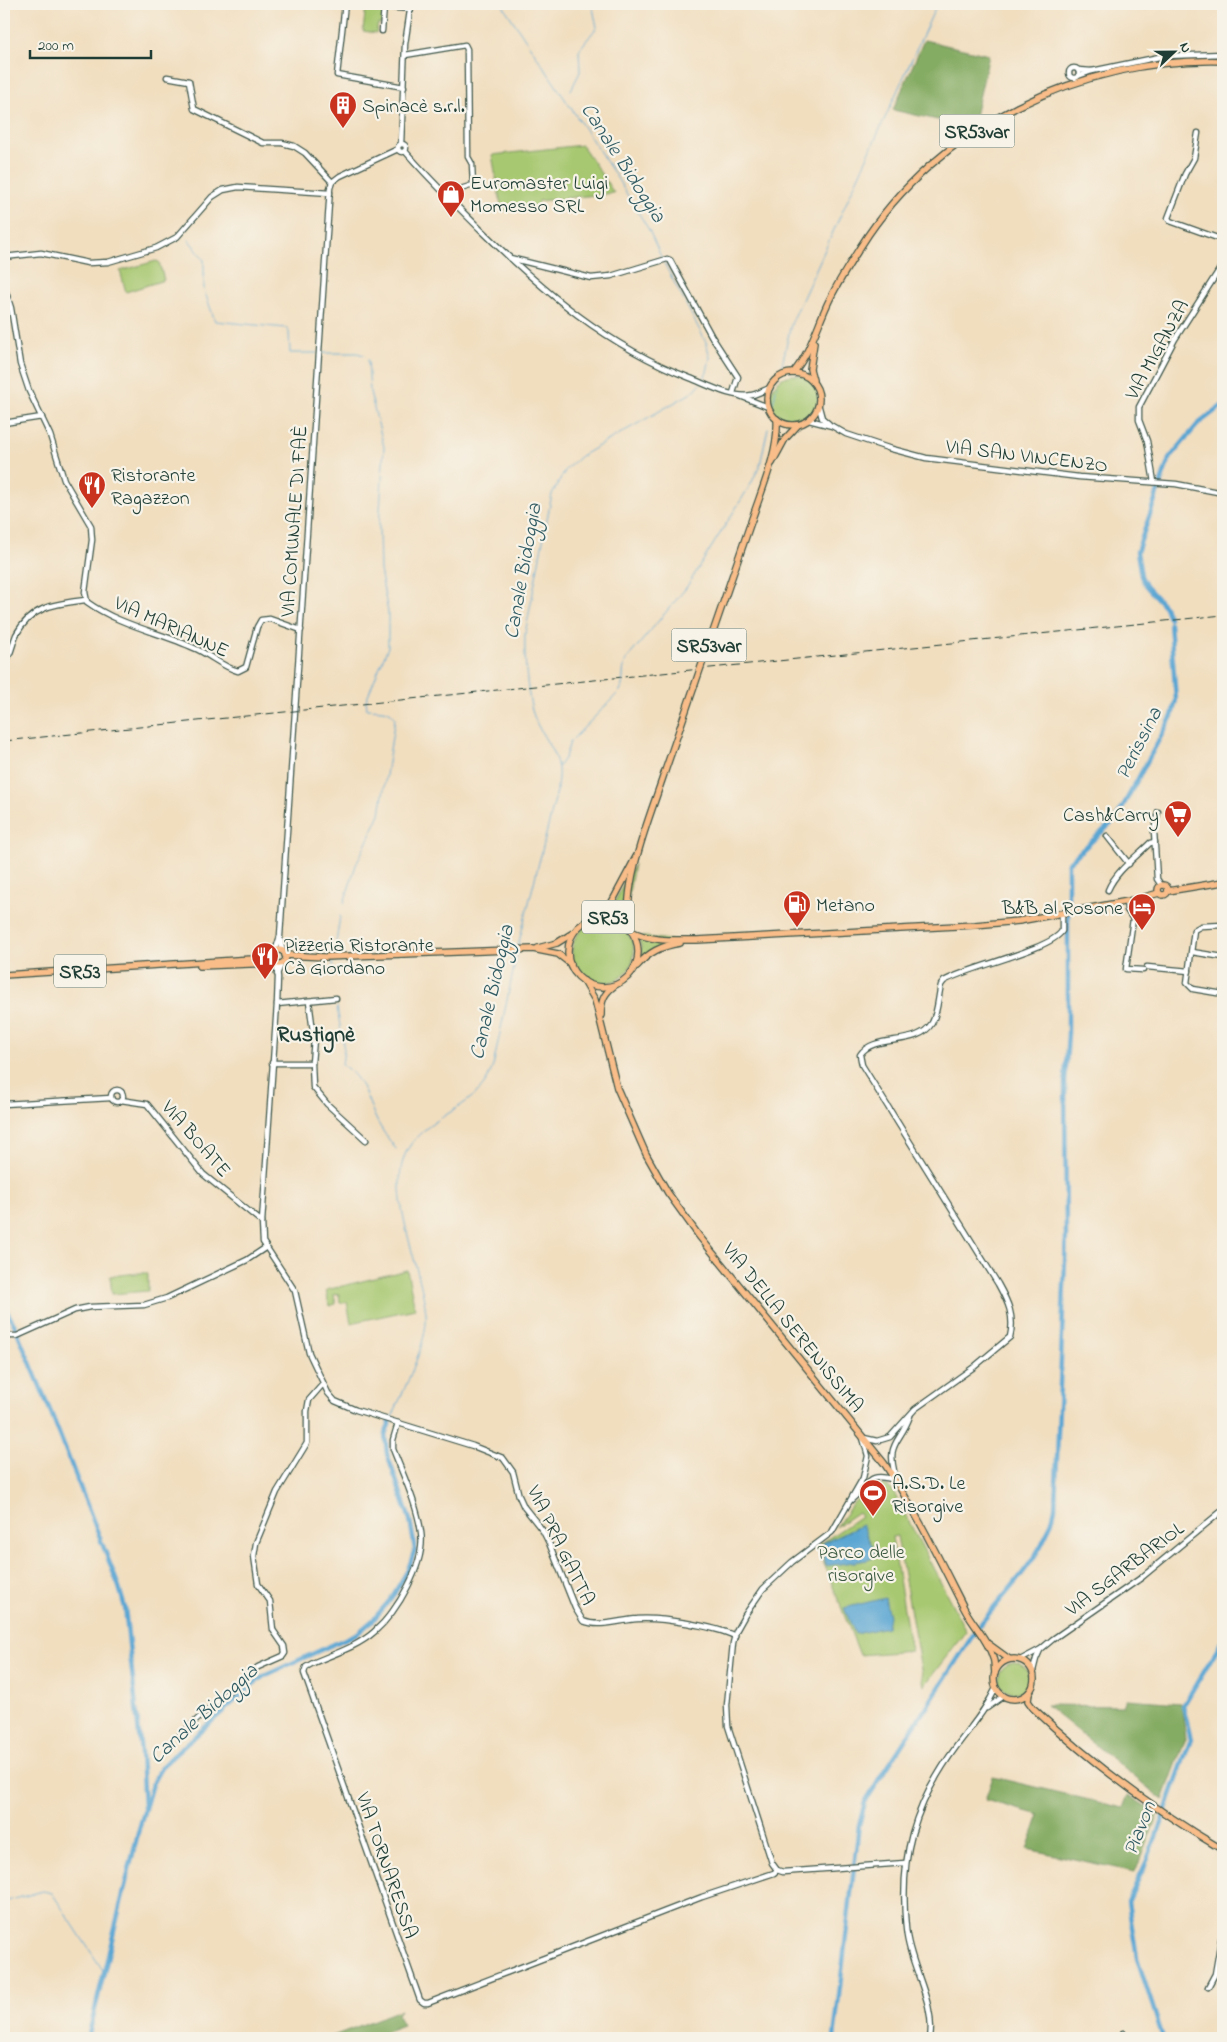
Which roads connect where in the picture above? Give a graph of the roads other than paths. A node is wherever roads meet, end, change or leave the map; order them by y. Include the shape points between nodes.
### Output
1 (411, 6) edge
2 (384, 7) junction
3 (382, 31) dead end
4 (1223, 54) edge
5 (405, 55) junction
6 (1223, 61) edge
7 (1078, 70) junction
8 (1092, 71) junction
9 (1078, 76) junction
10 (167, 77) dead end
11 (404, 87) junction
12 (1198, 133) dead end
13 (400, 147) junction
14 (332, 182) junction
15 (330, 193) junction
16 (445, 194) junction
17 (1223, 240) edge
18 (4, 257) edge
19 (510, 258) junction
20 (1223, 264) edge
21 (4, 286) edge
22 (817, 331) junction
23 (793, 373) junction
24 (814, 382) junction
25 (770, 388) junction
26 (736, 394) junction
27 (768, 407) junction
28 (819, 407) junction
29 (42, 417) junction
30 (777, 420) junction
31 (809, 420) junction
32 (4, 423) edge
33 (798, 425) junction
34 (832, 426) junction
35 (769, 470) junction
36 (1156, 482) junction
37 (1223, 493) edge
38 (86, 600) junction
39 (301, 630) junction
40 (4, 664) edge
41 (1158, 812) dead end
42 (1107, 836) dead end
43 (1155, 842) junction
44 (639, 850) junction
45 (1129, 864) junction
46 (1223, 882) edge
47 (1161, 886) junction
48 (1108, 890) dead end
49 (1168, 891) junction
50 (1159, 892) junction
51 (1127, 903) junction
52 (1062, 913) junction
53 (596, 917) junction
54 (1223, 925) edge
55 (631, 930) junction
56 (575, 932) junction
57 (280, 936) junction
58 (697, 940) junction
59 (533, 948) junction
60 (275, 952) junction
61 (1192, 952) junction
62 (1223, 956) edge
63 (281, 960) junction
64 (571, 964) junction
65 (155, 966) junction
66 (1189, 971) junction
67 (632, 972) junction
68 (4, 976) edge
69 (584, 981) junction
70 (618, 984) junction
71 (1223, 994) edge
72 (336, 998) dead end
73 (310, 1001) junction
74 (276, 1004) junction
75 (601, 1022) junction
76 (272, 1063) junction
77 (312, 1063) junction
78 (111, 1098) junction
79 (122, 1098) junction
80 (4, 1104) edge
81 (366, 1140) dead end
82 (262, 1222) junction
83 (265, 1248) junction
84 (4, 1336) edge
85 (323, 1384) junction
86 (911, 1415) junction
87 (396, 1422) junction
88 (863, 1438) junction
89 (896, 1481) junction
90 (850, 1501) junction
91 (1223, 1510) edge
92 (735, 1636) junction
93 (985, 1641) junction
94 (1041, 1649) junction
95 (1009, 1659) junction
96 (1020, 1660) junction
97 (1033, 1672) junction
98 (995, 1673) junction
99 (996, 1688) junction
100 (1028, 1693) junction
101 (1004, 1696) junction
102 (1014, 1699) junction
103 (1033, 1708) junction
104 (986, 1709) junction
105 (179, 1736) dead end
106 (1223, 1850) edge
107 (905, 1864) junction
108 (777, 1870) junction
109 (1223, 1928) edge
110 (1208, 1987) dead end
111 (930, 2038) edge

1 - 2 street
1 - 5 street
2 - 3 street
2 - 11 street via 345,4 336,75
4 - 8 street via 1164,56
5 - 11 street
5 - 16 street via 458,45 467,49 468,157 472,164 473,186
6 - 22 main road, SR53var via 1178,61 1098,75 1042,94 969,136 928,169 882,216 836,287
7 - 8 street
7 - 9 street
7 - 9 street via 1073,68 1069,73 1072,78
8 - 9 street
10 - 14 street via 189,81 194,109 263,143 294,146
11 - 13 street
12 - 17 street via 1194,158 1168,218
13 - 14 street
13 - 16 street via 405,146 405,151
14 - 15 street, VIA COMUNALE DI FAÈ
15 - 18 street via 238,187 223,190 212,197 176,237 156,248 108,262 88,263 41,253
15 - 39 street, VIA COMUNALE DI FAÈ
16 - 19 street
19 - 26 street via 557,301 613,340 664,367
19 - 26 street via 591,278 612,276 667,259 672,262 712,337 738,377
20 - 36 street, VIA MIGANZA via 1175,339 1139,407 1139,420 1148,441
21 - 29 street, VIA MARIANNE via 24,377
22 - 23 main road, SR53var
22 - 24 main road, SR53var via 810,369
23 - 24 main road
23 - 25 main road, SR53var via 780,376
24 - 28 main road, SR53var via 820,395
25 - 26 street via 751,396
25 - 27 main road
26 - 27 street
27 - 30 main road
28 - 31 main road, SR53var
28 - 34 street, VIA SAN VINCENZO via 822,418
29 - 32 street
29 - 38 street, VIA MARIANNE via 64,480 88,520 92,533 85,581
30 - 33 main road via 787,425
30 - 35 main road, SR53var
31 - 33 main road, SR53var
31 - 34 street, VIA SAN VINCENZO
33 - 35 main road, SR53var via 785,439
34 - 36 street, VIA SAN VINCENZO via 846,434 926,458 1054,474
35 - 44 main road, SR53var, bridge
36 - 37 street, VIA SAN VINCENZO
38 - 39 street, VIA MARIANNE via 102,611 148,632 195,648 238,671 246,667 261,620 270,619
38 - 40 street, VIA MARIANNE via 74,600 35,611 16,635
39 - 57 street, VIA COMUNALE DI FAÈ
41 - 43 street
42 - 45 street
43 - 45 street
43 - 47 street via 1157,879
44 - 53 main road, SR53var via 611,904
44 - 55 main road, SR53var via 627,916
45 - 48 street via 1112,881
46 - 49 main road
47 - 49 main road via 1167,886
47 - 50 main road
49 - 50 main road via 1163,895
50 - 51 main road
51 - 52 main road, SR53
51 - 66 street via 1133,910 1133,919 1126,969
52 - 58 main road, SR53 via 975,925
52 - 86 street via 1062,930 1054,938 944,981 932,1022 922,1032 876,1044 860,1055 862,1064 998,1284 1012,1318 1010,1337
53 - 55 main road, SR53 via 613,918
53 - 56 main road, SR53 via 586,921
54 - 61 street via 1196,928
55 - 58 main road, SR53 via 653,939
55 - 67 main road, SR53 via 638,952
56 - 59 main road, SR53 via 557,943
56 - 64 main road, SR53 via 568,952
57 - 60 street, VIA COMUNALE DI FAÈ
57 - 63 street, VIA COMUNALE DI FAÈ
58 - 67 main road, SR53 via 655,950 643,958
59 - 63 main road, SR53
59 - 64 main road, SR53 via 558,954
60 - 63 main road
60 - 63 main road via 272,958
60 - 65 main road, SR53 via 252,959
61 - 62 street
61 - 66 street
63 - 65 main road, SR53
63 - 74 street, VIA COMUNALE DI FAÈ
64 - 69 main road, SR53
65 - 68 main road, SR53
66 - 71 street via 1187,984 1190,988
67 - 70 main road, SR53
69 - 70 main road via 600,986
69 - 75 main road via 594,996
70 - 75 main road via 607,991 602,1000
72 - 73 street
73 - 74 street
73 - 77 street via 314,1039
74 - 76 street, VIA COMUNALE DI FAÈ
75 - 88 main road, VIA DELLA SERENISSIMA via 617,1088 646,1154 668,1193 699,1236
76 - 77 street
76 - 82 street, VIA PRA GATTA
77 - 81 street via 315,1091
78 - 79 street via 114,1102
78 - 79 street via 112,1092 117,1090 122,1093
78 - 80 street
79 - 82 street, VIA BOATE via 147,1104 153,1109 203,1174
82 - 83 street, VIA PRA GATTA
83 - 84 street via 247,1260 167,1298 144,1305 75,1310 19,1335
83 - 85 street, VIA PRA GATTA via 295,1291 306,1341
85 - 87 street, VIA PRA GATTA via 334,1401
85 - 105 street via 310,1400 307,1411 307,1443 278,1492 256,1543 254,1556 258,1584 270,1601 273,1630 285,1653 241,1680
86 - 88 street via 886,1440 877,1442
86 - 89 street via 894,1446 891,1463
87 - 92 street, VIA PRA GATTA via 495,1453 509,1464 524,1508 543,1531 575,1608 584,1621 656,1619 724,1631
87 - 108 street, VIA TORNARESSA via 393,1449 419,1519 422,1549 419,1565 389,1615 374,1632 306,1667 304,1673 420,2000 428,2003
88 - 89 main road, VIA DELLA SERENISSIMA
88 - 90 street via 867,1465
89 - 90 street via 876,1476
89 - 93 main road, VIA DELLA SERENISSIMA
90 - 92 street via 832,1532 763,1588
91 - 94 street, VIA SGARBARIOL via 1146,1574
92 - 108 street via 727,1705 728,1726
93 - 95 main road, VIA DELLA SERENISSIMA
93 - 98 main road, VIA DELLA SERENISSIMA via 994,1658
94 - 96 street, VIA SGARBARIOL
94 - 97 street
95 - 96 main road
95 - 98 main road
96 - 97 main road
97 - 100 main road via 1034,1683
98 - 99 main road
99 - 101 main road
99 - 104 street
100 - 102 main road
100 - 103 main road via 1028,1701
101 - 102 main road
101 - 104 street
102 - 103 main road
103 - 106 main road via 1106,1770
104 - 107 street via 939,1771 920,1807
107 - 108 street
107 - 111 street via 907,1938 929,2010
109 - 110 street via 1215,1974

